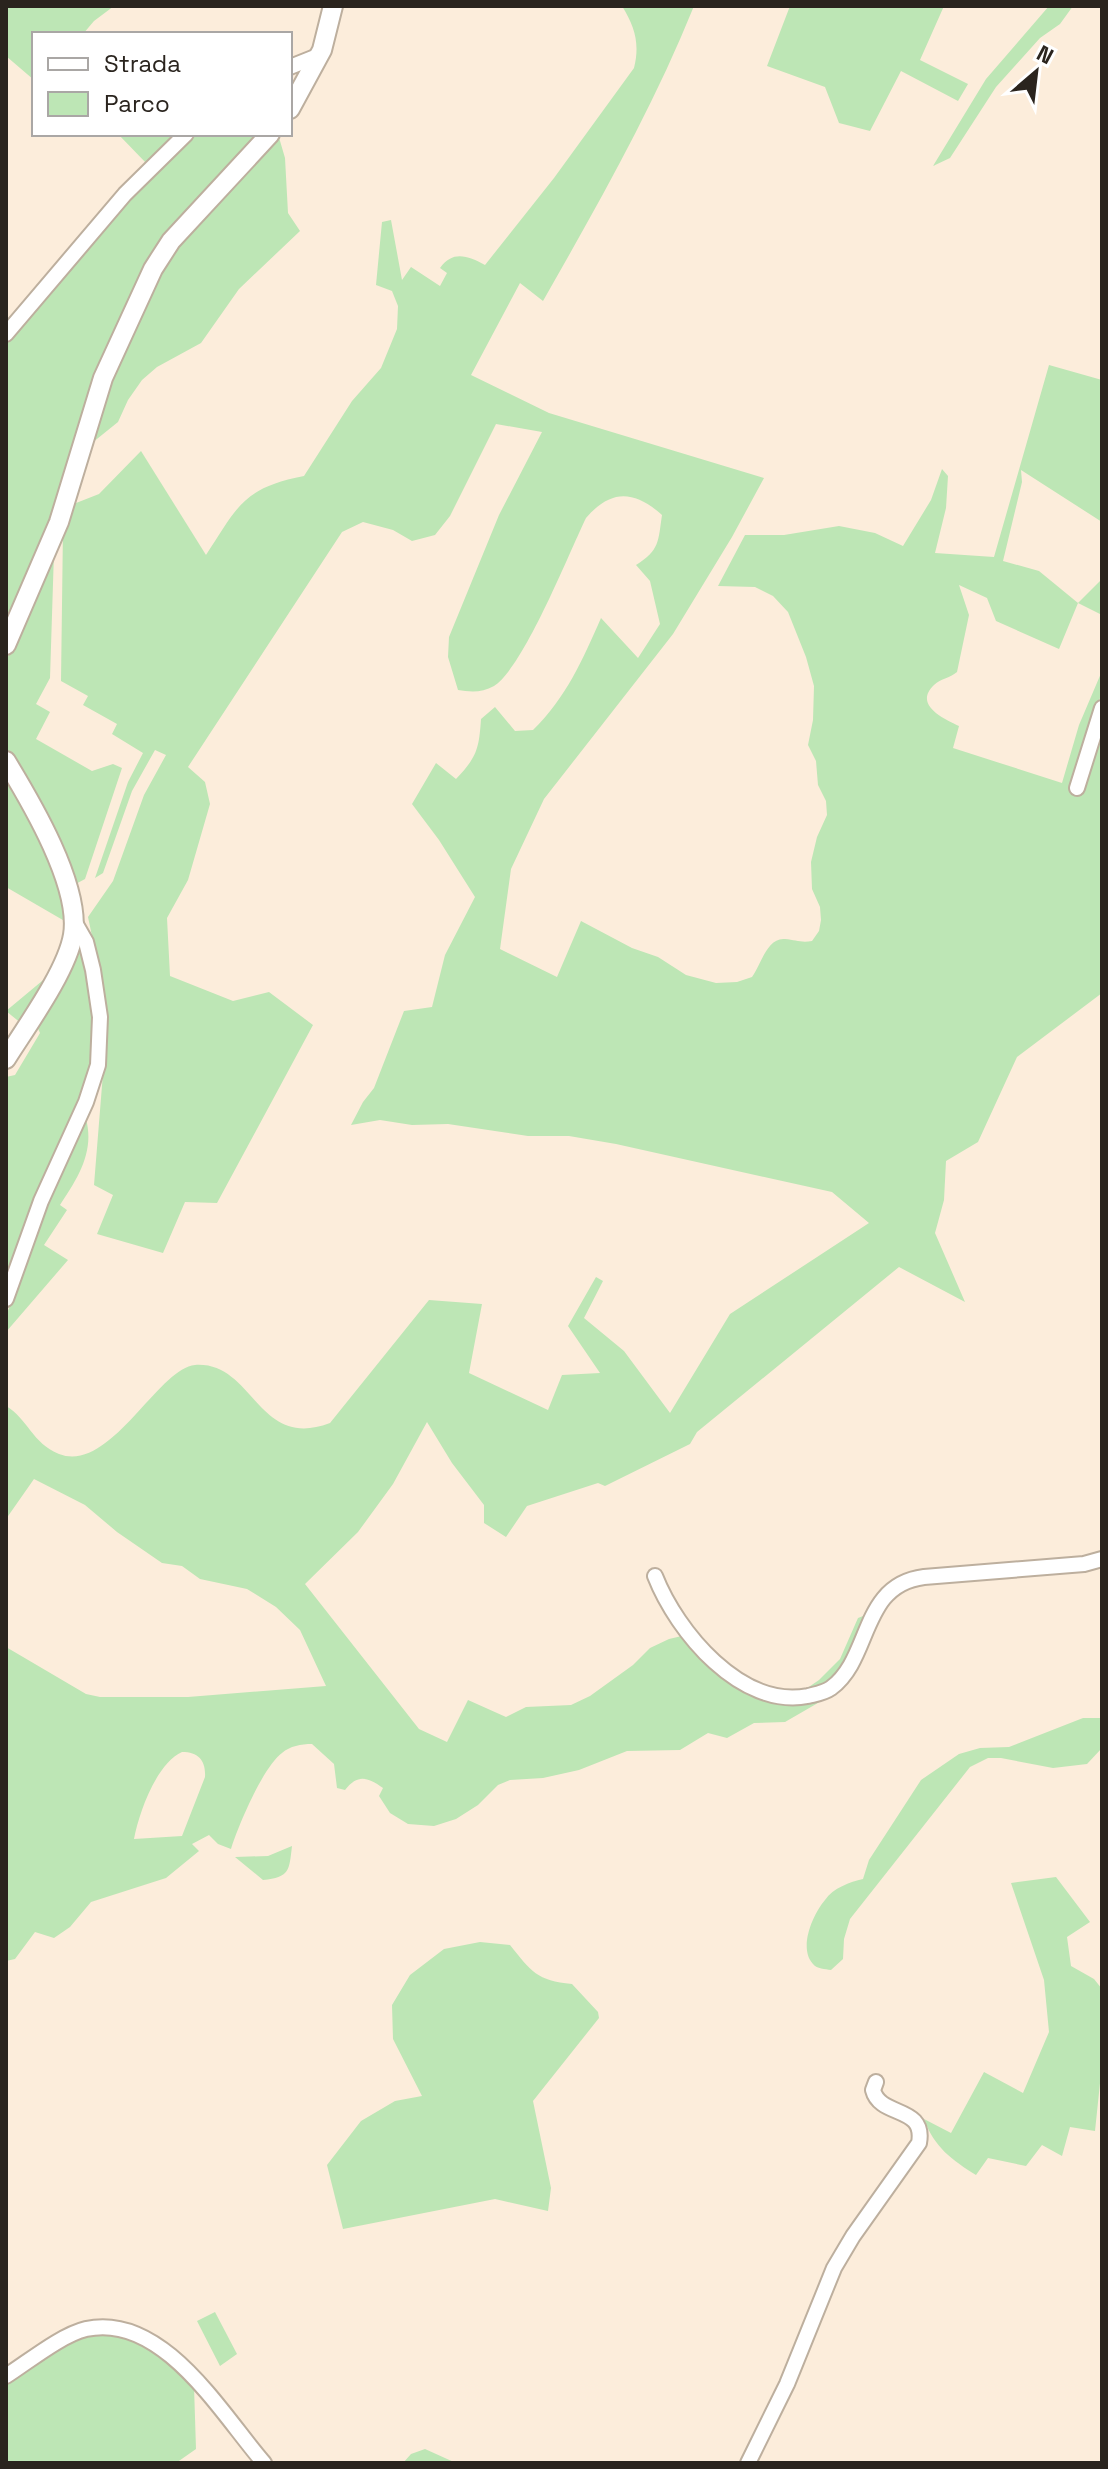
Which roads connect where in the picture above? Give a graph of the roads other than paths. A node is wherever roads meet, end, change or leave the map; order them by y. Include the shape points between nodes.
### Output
1 (333, 6) edge
2 (320, 55) junction
3 (292, 66) edge
4 (292, 105) edge
5 (184, 136) edge
6 (268, 136) edge
7 (6, 334) edge
8 (6, 645) edge
9 (1102, 708) edge
10 (6, 761) edge
11 (1077, 788) dead end
12 (74, 921) junction
13 (6, 1059) edge
14 (6, 1299) edge
15 (1102, 1559) edge
16 (655, 1576) dead end
17 (876, 2082) dead end
18 (6, 2376) edge
19 (264, 2463) edge
20 (748, 2463) edge

1 - 2 street
2 - 3 street
2 - 4 street
5 - 7 street via 125,194
6 - 8 street via 171,241 147,281 106,370 59,522
9 - 11 street
10 - 12 street via 52,848
12 - 13 street via 65,960
12 - 14 street via 93,970 100,1017 98,1065
15 - 16 street via 901,1582 881,1602 835,1685 822,1693 788,1698 756,1690 723,1669 678,1619
17 - 20 street via 876,2099 919,2126 919,2143 834,2268
18 - 19 street via 80,2331 102,2328 134,2335 181,2364

